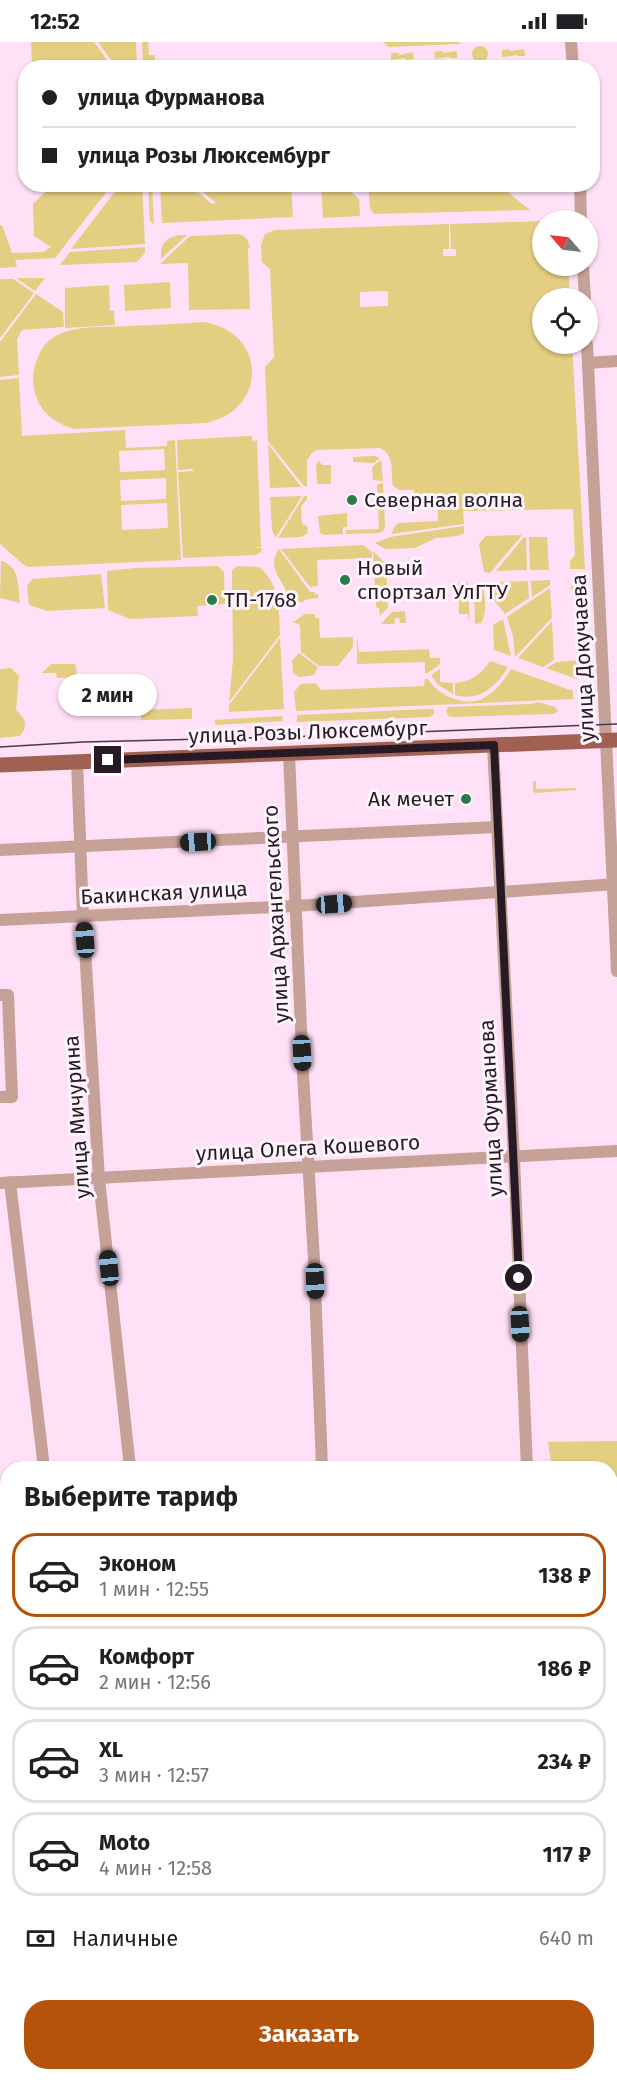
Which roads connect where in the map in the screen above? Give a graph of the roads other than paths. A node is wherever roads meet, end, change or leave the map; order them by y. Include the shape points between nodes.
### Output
1 (571, 42) edge
2 (572, 60) edge
3 (580, 192) edge
4 (581, 210) edge
5 (588, 354) edge
6 (617, 362) edge
7 (588, 363) junction
8 (612, 740) edge
9 (494, 745) junction
10 (289, 754) junction
11 (77, 762) junction
12 (0, 765) edge
13 (497, 827) junction
14 (291, 837) junction
15 (80, 848) junction
16 (0, 850) edge
17 (615, 884) edge
18 (500, 892) junction
19 (295, 906) junction
20 (83, 916) junction
21 (0, 920) edge
22 (617, 971) edge
23 (4, 995) edge
24 (0, 1097) edge
25 (617, 1151) edge
26 (514, 1158) junction
27 (309, 1167) junction
28 (99, 1179) junction
29 (5, 1183) edge
30 (43, 1461) edge
31 (129, 1461) edge
32 (322, 1461) edge
33 (527, 1461) edge

1 - 2 street
3 - 4 street
5 - 7 street, улица Докучаева
6 - 7 street
7 - 8 street, улица Докучаева
8 - 9 main road, улица Розы Люксембург
8 - 17 street, улица Докучаева
9 - 10 main road, улица Розы Люксембург
9 - 13 street, улица Фурманова
10 - 11 main road, улица Розы Люксембург
10 - 14 street, улица Архангельского
11 - 12 main road, улица Розы Люксембург
11 - 15 street, улица Мичурина
13 - 14 street
13 - 18 street, улица Фурманова
14 - 15 street
14 - 19 street, улица Архангельского
15 - 16 street
15 - 20 street, улица Мичурина
17 - 18 street, Бакинская улица
17 - 22 street, улица Докучаева
18 - 19 street, Бакинская улица
18 - 26 street, улица Фурманова
19 - 20 street, Бакинская улица
19 - 27 street, улица Архангельского
20 - 21 street, Бакинская улица
20 - 28 street, улица Мичурина
23 - 24 street via 12,1097
25 - 26 street, улица Олега Кошевого
26 - 27 street, улица Олега Кошевого
26 - 33 street, улица Фурманова
27 - 28 street, улица Олега Кошевого
27 - 32 street, улица Архангельского
28 - 29 street, улица Олега Кошевого
28 - 31 street, улица Мичурина
29 - 30 street

